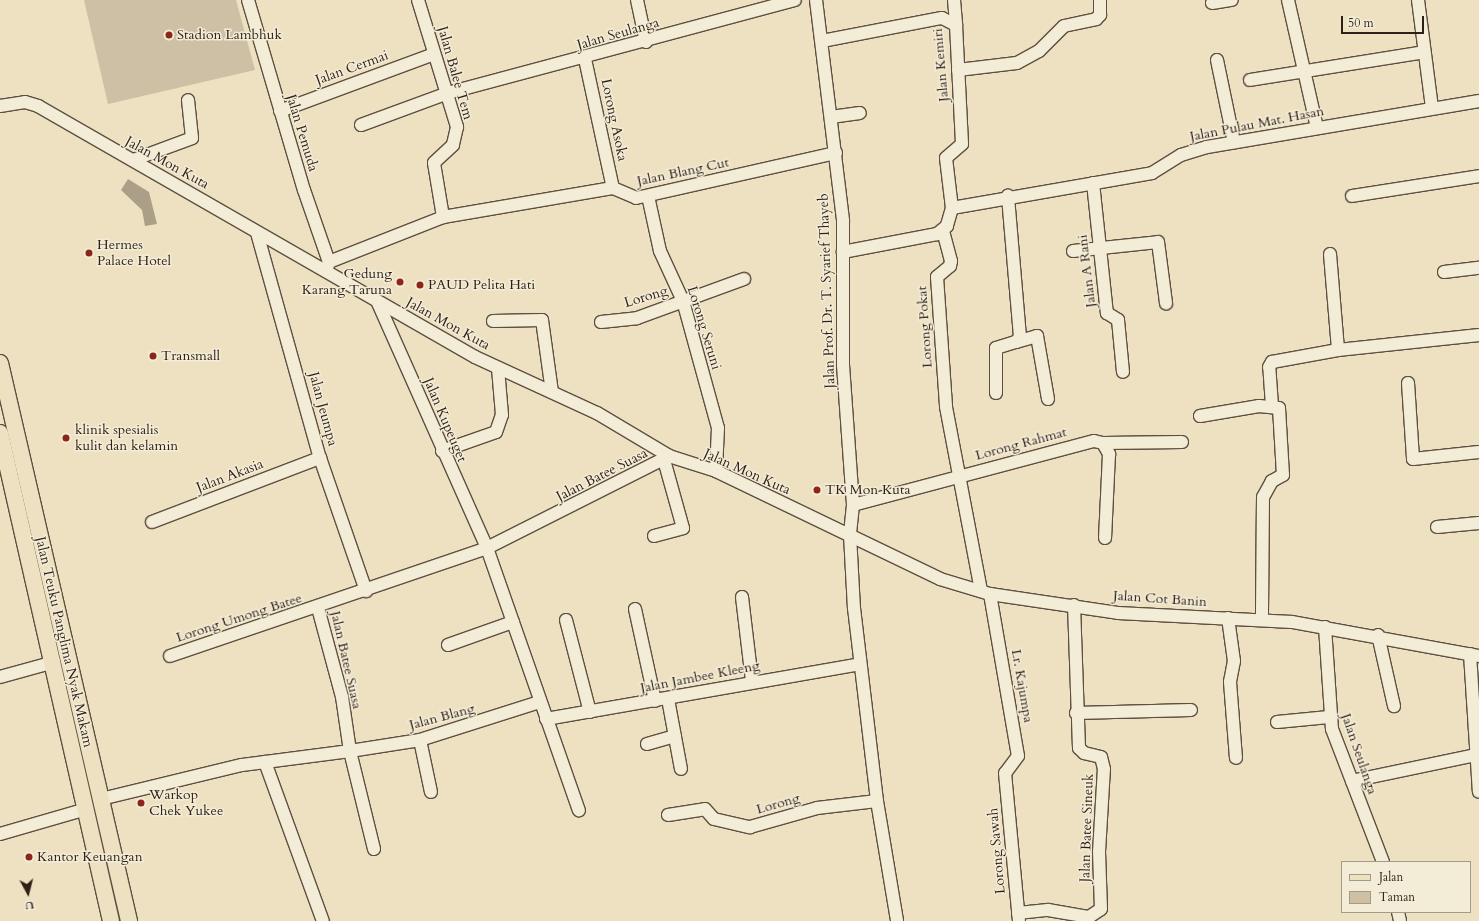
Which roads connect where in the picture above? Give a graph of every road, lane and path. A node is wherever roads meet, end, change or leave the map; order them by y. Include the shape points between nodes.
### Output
1 (248, 0) edge
2 (418, 0) edge
3 (637, 0) edge
4 (795, 0) edge
5 (816, 0) edge
6 (954, 0) edge
7 (1100, 0) edge
8 (1232, 0) edge
9 (1288, 0) edge
10 (1418, 0) edge
11 (1212, 3) dead end
12 (956, 25) junction
13 (822, 41) junction
14 (646, 42) junction
15 (1424, 52) junction
16 (434, 54) junction
17 (585, 59) junction
18 (1217, 60) dead end
19 (958, 70) junction
20 (1305, 71) junction
21 (1250, 80) dead end
22 (448, 94) junction
23 (188, 100) dead end
24 (1479, 101) edge
25 (0, 106) edge
26 (1432, 108) junction
27 (280, 111) junction
28 (860, 113) dead end
29 (831, 117) junction
30 (362, 125) dead end
31 (1317, 128) junction
32 (1234, 142) junction
33 (836, 153) junction
34 (133, 160) junction
35 (1479, 176) edge
36 (1093, 183) junction
37 (613, 188) junction
38 (648, 196) junction
39 (1008, 196) junction
40 (1352, 196) dead end
41 (952, 208) junction
42 (443, 218) junction
43 (943, 231) junction
44 (258, 233) junction
45 (1099, 248) junction
46 (1073, 251) dead end
47 (843, 252) junction
48 (1330, 254) dead end
49 (327, 267) junction
50 (1479, 268) edge
51 (1444, 272) dead end
52 (744, 279) dead end
53 (683, 301) junction
54 (378, 303) junction
55 (1166, 303) dead end
56 (493, 321) dead end
57 (601, 322) dead end
58 (1479, 335) edge
59 (1016, 342) junction
60 (1338, 350) junction
61 (0, 363) edge
62 (498, 368) junction
63 (1123, 372) dead end
64 (1408, 383) dead end
65 (552, 392) junction
66 (996, 393) dead end
67 (1048, 399) dead end
68 (1272, 406) junction
69 (946, 407) joint
70 (1200, 416) dead end
71 (0, 433) edge
72 (1182, 442) dead end
73 (1102, 443) junction
74 (442, 451) junction
75 (1479, 452) edge
76 (320, 458) junction
77 (666, 458) junction
78 (716, 471) junction
79 (958, 478) junction
80 (853, 505) junction
81 (152, 522) dead end
82 (1479, 523) edge
83 (1437, 527) dead end
84 (850, 535) junction
85 (654, 536) dead end
86 (1105, 538) dead end
87 (486, 548) junction
88 (366, 591) junction
89 (986, 592) junction
90 (742, 597) dead end
91 (1074, 605) junction
92 (318, 608) junction
93 (635, 609) dead end
94 (1228, 618) junction
95 (1262, 619) junction
96 (566, 620) dead end
97 (514, 622) junction
98 (1325, 627) junction
99 (1378, 635) junction
100 (448, 646) dead end
101 (1475, 655) edge
102 (170, 656) dead end
103 (54, 662) junction
104 (860, 664) junction
105 (0, 677) edge
106 (752, 681) junction
107 (668, 699) junction
108 (654, 701) junction
109 (540, 702) junction
110 (1394, 706) dead end
111 (1191, 710) dead end
112 (590, 712) junction
113 (1076, 713) junction
114 (1329, 716) junction
115 (546, 719) junction
116 (1277, 722) dead end
117 (675, 736) junction
118 (420, 740) junction
119 (647, 744) dead end
120 (350, 751) junction
121 (1476, 755) junction
122 (1236, 758) dead end
123 (265, 762) junction
124 (681, 769) dead end
125 (1005, 778) joint
126 (1352, 781) junction
127 (431, 792) dead end
128 (1479, 792) edge
129 (101, 799) junction
130 (877, 801) junction
131 (86, 809) junction
132 (579, 810) dead end
133 (668, 815) dead end
134 (0, 834) edge
135 (374, 849) dead end
136 (1383, 861) edge
137 (1018, 917) edge
138 (111, 921) edge
139 (129, 921) edge
140 (324, 921) edge
141 (897, 921) edge

1 - 27 street, Jalan Pemuda
2 - 16 street, Jalan Balee Tem
3 - 14 street
4 - 14 street, Jalan Seulanga
5 - 13 street, Jalan Prof. Dr. T. Syarief Thayeb
6 - 12 street
7 - 19 street via 1100,15 1064,26 1039,51 1017,63
8 - 11 street
9 - 20 street
10 - 15 street
12 - 13 street, Jalan Kemiri via 942,18
12 - 19 street, Jalan Kemiri
13 - 29 street, Jalan Prof. Dr. T. Syarief Thayeb
14 - 17 street, Jalan Seulanga
15 - 20 street
15 - 26 street
16 - 22 street, Jalan Balee Tem
16 - 27 street, Jalan Cermai
17 - 22 street, Jalan Seulanga
17 - 37 street, Lorong Asoka
18 - 32 street
19 - 41 street, Jalan Kemiri via 962,144 946,158
20 - 21 street
20 - 31 street
22 - 30 street, Jalan Seulanga
22 - 42 street, Jalan Balee Tem via 457,127 453,145 434,163 433,174
23 - 34 street via 192,138
24 - 26 street, Jalan Pulau Mat. Hasan
25 - 34 street, Jalan Mon Kuta via 30,102
26 - 31 street, Jalan Pulau Mat. Hasan
27 - 49 street, Jalan Pemuda
28 - 29 street
29 - 33 street, Jalan Prof. Dr. T. Syarief Thayeb
31 - 32 street, Jalan Pulau Mat. Hasan
32 - 36 street, Jalan Pulau Mat. Hasan via 1181,155 1152,173
33 - 38 street, Jalan Blang Cut
33 - 47 street, Jalan Prof. Dr. T. Syarief Thayeb
34 - 44 street, Jalan Mon Kuta
35 - 40 street
36 - 39 street, Jalan Pulau Mat. Hasan
36 - 45 street, Jalan A Rani
37 - 38 street, Jalan Blang Cut via 628,197
37 - 42 street
38 - 53 street, Lorong Seruni via 660,251
39 - 41 street, Jalan Pulau Mat. Hasan
39 - 59 street via 1020,333
41 - 43 street
42 - 49 street
43 - 47 street
43 - 69 street, Lorong Pokat via 951,261 950,266 937,277
44 - 49 street, Jalan Mon Kuta
44 - 76 street, Jalan Jeumpa
45 - 46 street
45 - 55 street via 1158,242
45 - 63 street, Jalan A Rani via 1107,313 1118,320
47 - 80 street, Jalan Prof. Dr. T. Syarief Thayeb via 843,365
48 - 60 street
49 - 54 street, Jalan Mon Kuta
50 - 51 street
52 - 53 street, Lorong
53 - 57 street, Lorong via 637,318
53 - 78 street, Lorong Seruni via 718,428
54 - 62 street, Jalan Mon Kuta
54 - 74 street, Jalan Kupeuget
56 - 65 street via 542,320
58 - 60 street
59 - 66 street via 996,348
59 - 67 street via 1037,336
60 - 68 street via 1272,362 1269,367
61 - 129 main road, Jalan Teuku Panglima Nyak Makam
62 - 65 street, Jalan Mon Kuta
62 - 74 street via 502,415 496,432
64 - 75 street via 1414,459
65 - 77 street, Jalan Mon Kuta via 597,413
68 - 70 street
68 - 95 street via 1279,408 1283,428 1283,475 1272,481 1263,497
69 - 79 street, Lr. Kajumpa
71 - 103 main road, Jalan Teuku Panglima Nyak Makam
72 - 73 street, Lorong Rahmat
73 - 79 street, Lorong Rahmat via 1094,441
73 - 86 street via 1108,454
74 - 87 street, Jalan Kupeuget
76 - 81 street, Jalan Akasia
76 - 88 street, Jalan Jeumpa
77 - 78 street, Jalan Mon Kuta
77 - 85 street via 683,528
77 - 87 street, Jalan Batee Suasa
78 - 84 street, Jalan Mon Kuta
79 - 80 street, Lorong Rahmat
79 - 89 street, Lr. Kajumpa
80 - 84 street, Jalan Prof. Dr. T. Syarief Thayeb
82 - 83 street
84 - 89 street, Jalan Cot Banin via 916,569
84 - 104 street, Jalan Prof. Dr. T. Syarief Thayeb
87 - 88 street, Jalan Batee Suasa
87 - 97 street, Jalan Kupeuget
88 - 92 street, Jalan Batee Suasa
89 - 91 street, Jalan Cot Banin
89 - 125 street, Lr. Kajumpa via 1018,756
90 - 106 street
91 - 94 street, Jalan Cot Banin via 1145,616
91 - 113 street, Jalan Batee Sineuk
92 - 102 street, Lorong Umong Batee
92 - 120 street, Jalan Batee Suasa via 342,697
93 - 108 street
94 - 95 street, Jalan Cot Banin
94 - 122 street via 1234,661 1230,682
95 - 98 street, Jalan Cot Banin
96 - 112 street
97 - 100 street
97 - 109 street, Jalan Kupeuget
98 - 99 street, Jalan Cot Banin
98 - 114 street, Jalan Seulanga
99 - 101 street, Jalan Cot Banin
99 - 110 street
101 - 121 street
103 - 105 street
103 - 131 main road, Jalan Teuku Panglima Nyak Makam
104 - 106 street, Jalan Jambee Kleeng
104 - 130 street, Jalan Prof. Dr. T. Syarief Thayeb
106 - 107 street, Jalan Jambee Kleeng
107 - 108 street, Jalan Jambee Kleeng
107 - 117 street
108 - 112 street, Jalan Jambee Kleeng
109 - 115 street, Jalan Kupeuget
109 - 118 street, Jalan Blang
111 - 113 street
112 - 115 street, Jalan Jambee Kleeng
113 - 137 street, Jalan Batee Sineuk via 1080,750 1097,754 1103,761 1101,909 1089,917 1048,910
114 - 116 street
114 - 126 street, Jalan Seulanga
115 - 132 street, Jalan Kupeuget
117 - 119 street
117 - 124 street
118 - 120 street, Jalan Blang
118 - 127 street
120 - 123 street
120 - 135 street, Jalan Batee Suasa
121 - 126 street
121 - 128 street
123 - 129 street
123 - 140 street
125 - 137 street, Lorong Sawah
126 - 136 street, Jalan Seulanga
129 - 139 main road, Jalan Teuku Panglima Nyak Makam
130 - 133 street, Lorong via 817,808 750,827 714,819 705,809
130 - 141 street, Jalan Prof. Dr. T. Syarief Thayeb
131 - 134 street
131 - 138 main road, Jalan Teuku Panglima Nyak Makam

